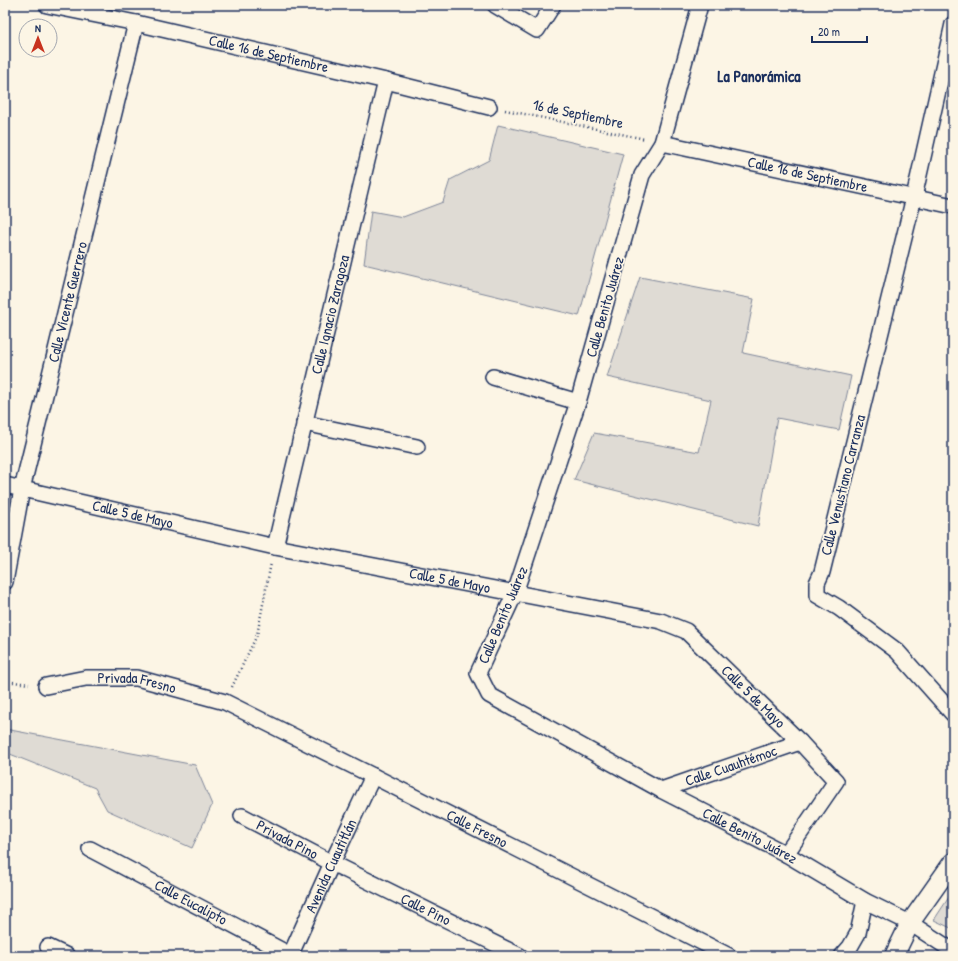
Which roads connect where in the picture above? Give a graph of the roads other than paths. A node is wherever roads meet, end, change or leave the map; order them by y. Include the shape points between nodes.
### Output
1 (47, 5) edge
2 (91, 5) edge
3 (495, 5) edge
4 (554, 5) edge
5 (700, 5) edge
6 (70, 10) junction
7 (136, 23) junction
8 (953, 24) edge
9 (386, 82) junction
10 (489, 107) road end
11 (662, 143) junction
12 (914, 197) junction
13 (953, 206) edge
14 (494, 377) dead end
15 (578, 402) junction
16 (304, 423) junction
17 (417, 447) dead end
18 (5, 485) edge
19 (22, 489) junction
20 (275, 547) junction
21 (5, 582) edge
22 (515, 593) junction
23 (46, 686) road end
24 (225, 702) joint
25 (953, 714) edge
26 (800, 742) junction
27 (373, 776) junction
28 (661, 790) junction
29 (242, 816) dead end
30 (90, 849) dead end
31 (786, 854) junction
32 (953, 862) edge
33 (332, 863) junction
34 (865, 901) junction
35 (910, 923) junction
36 (48, 947) dead end
37 (953, 951) edge
38 (67, 956) edge
39 (291, 956) edge
40 (520, 956) edge
41 (729, 956) edge
42 (842, 956) edge
43 (894, 956) edge

1 - 6 street, Calle 16 de Septiembre
2 - 6 street
3 - 4 street via 537,30
5 - 11 street, Calle Benito Juárez
6 - 7 street, Calle 16 de Septiembre
7 - 9 street, Calle 16 de Septiembre
7 - 19 street, Calle Vicente Guerrero
8 - 12 street
9 - 10 street, Calle 16 de Septiembre
9 - 16 street, Calle Ignacio Zaragoza
11 - 12 street, Calle 16 de Septiembre
11 - 15 street, Calle Benito Juárez via 642,175
12 - 13 street, Calle 16 de Septiembre
12 - 25 street, Calle Venustiano Carranza via 822,572 817,583 817,595 897,651
14 - 15 street
15 - 22 street, Calle Benito Juárez
16 - 17 street
16 - 20 street, Calle Ignacio Zaragoza
18 - 19 street, Calle 5 de Mayo
19 - 20 street, Calle 5 de Mayo
19 - 21 street, Calle Vicente Guerrero
20 - 22 street, Calle 5 de Mayo
22 - 26 street, Calle 5 de Mayo via 660,621 686,630
22 - 28 street, Calle Benito Juárez via 478,673 489,695
23 - 24 street, Privada Fresno via 86,678 137,678
24 - 27 street, Calle Fresno
26 - 28 street, Calle Cuauhtémoc
26 - 31 street, Calle 5 de Mayo via 836,781
27 - 33 street, Avenida Cuautitlán
27 - 41 street, Calle Fresno
28 - 31 street, Calle Benito Juárez
29 - 33 street, Privada Pino
30 - 39 street, Calle Eucalipto
31 - 34 street, Calle Benito Juárez
32 - 35 street
33 - 39 street, Avenida Cuautitlán
33 - 40 street, Calle Pino
34 - 35 street, Calle Benito Juárez
34 - 42 street via 858,933
35 - 37 street, Calle Benito Juárez
35 - 43 street
36 - 38 street

